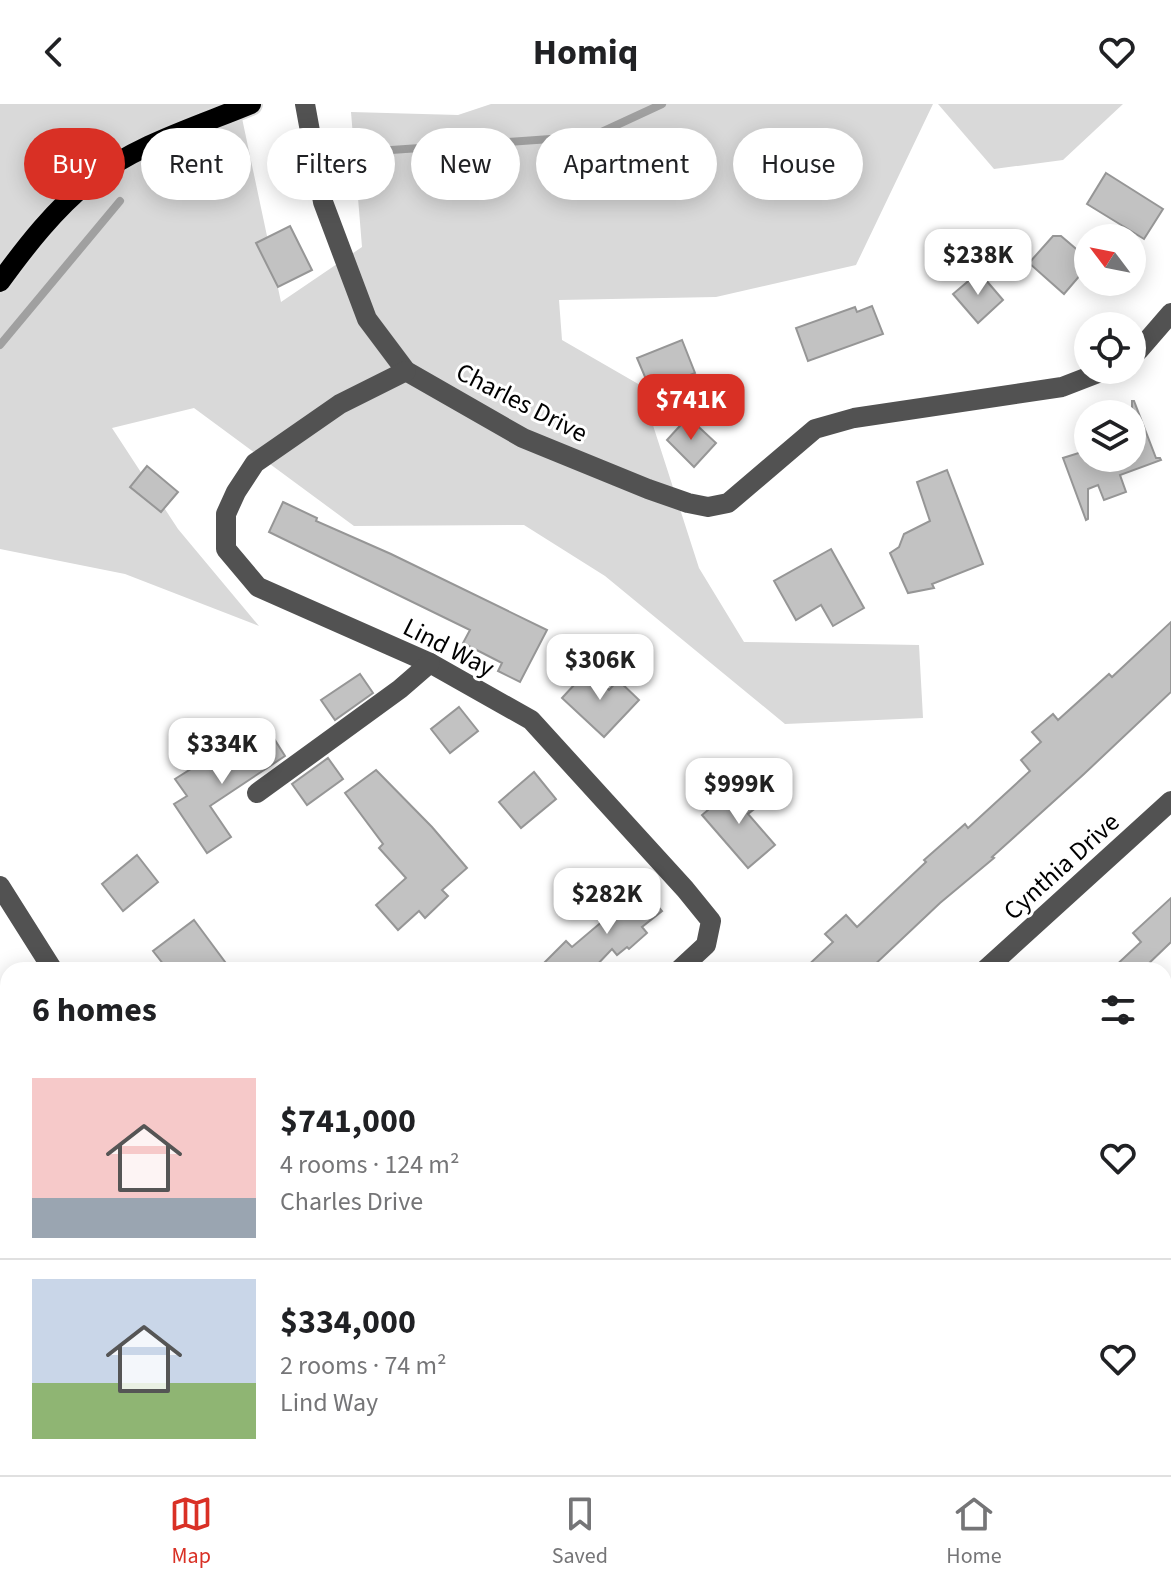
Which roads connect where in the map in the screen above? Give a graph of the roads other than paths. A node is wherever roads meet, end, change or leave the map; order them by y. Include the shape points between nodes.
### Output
1 (251, 104) edge
2 (305, 104) edge
3 (0, 282) edge
4 (1171, 313) edge
5 (1146, 342) edge
6 (406, 371) junction
7 (1074, 382) edge
8 (430, 663) junction
9 (257, 793) dead end
10 (1171, 801) edge
11 (0, 886) edge
12 (48, 962) edge
13 (688, 962) edge
14 (994, 962) edge

1 - 3 main road via 135,153 91,180 53,215
2 - 6 street, Charles Drive via 323,202 367,319
4 - 5 street
6 - 7 street, Charles Drive via 523,438 648,489 708,507 728,503 815,429
6 - 8 street, Lind Way via 340,404 255,463 226,514 226,549 258,587
8 - 9 street
8 - 13 street, Lind Way via 531,720 685,889 711,921 706,945
10 - 14 street, Cynthia Drive
11 - 12 street

